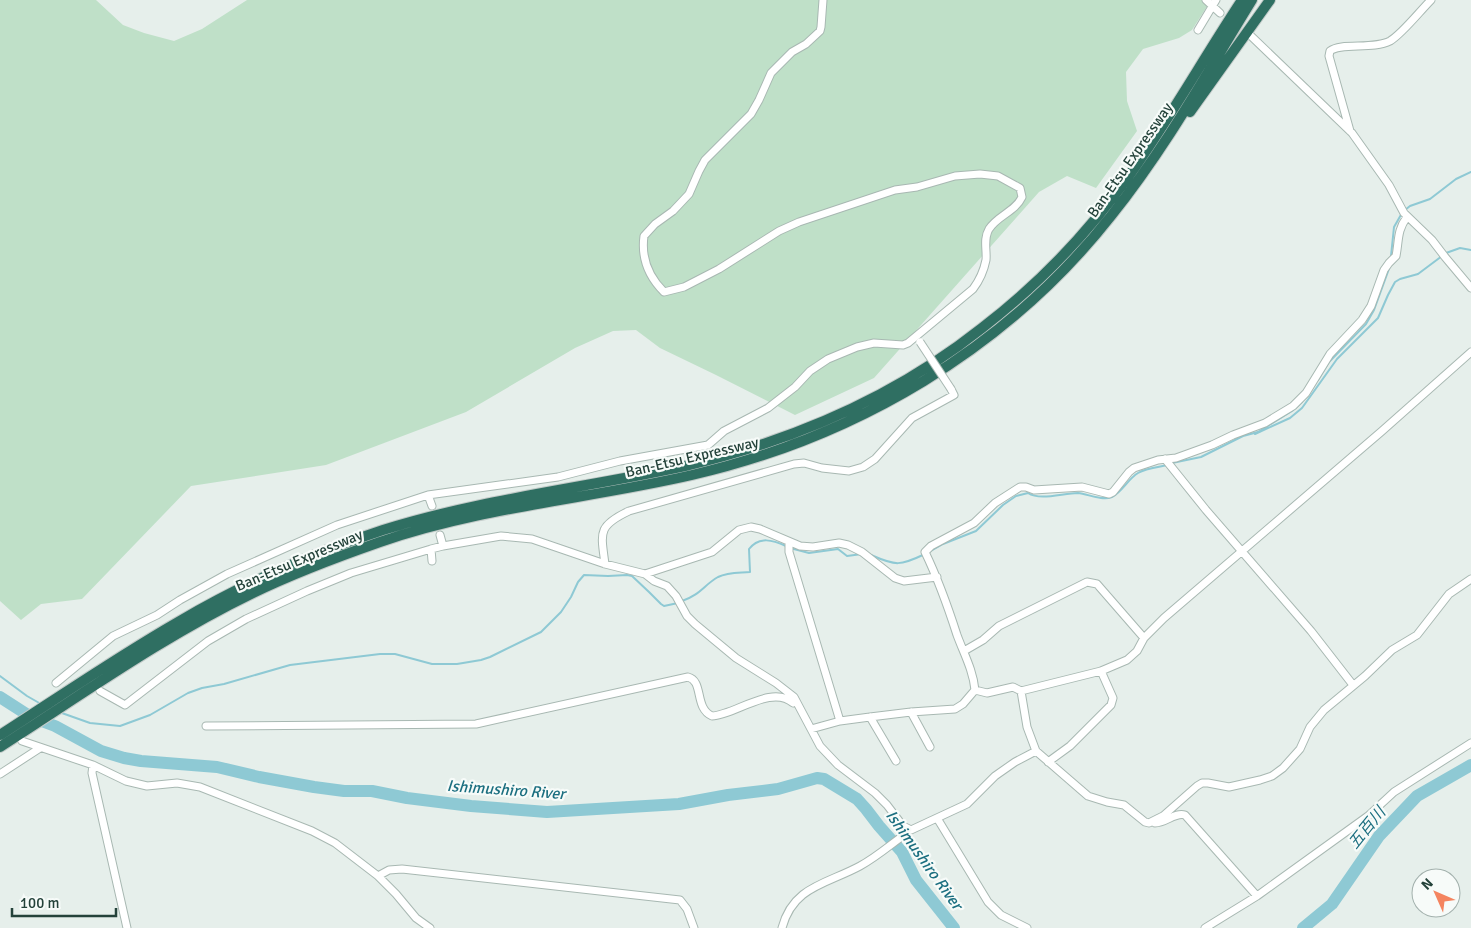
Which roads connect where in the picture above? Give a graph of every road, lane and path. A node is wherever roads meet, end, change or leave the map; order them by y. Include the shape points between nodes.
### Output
1 (823, 0) edge
2 (1206, 0) edge
3 (1252, 0) edge
4 (1270, 0) edge
5 (1431, 0) edge
6 (1241, 1) edge
7 (1214, 3) edge
8 (1220, 13) dead end
9 (1198, 30) dead end
10 (1251, 36) dead end
11 (1350, 132) junction
12 (1162, 146) junction
13 (1408, 217) junction
14 (1471, 288) edge
15 (918, 339) junction
16 (1471, 352) edge
17 (1165, 459) junction
18 (428, 495) junction
19 (432, 506) dead end
20 (440, 535) dead end
21 (789, 542) junction
22 (443, 546) junction
23 (431, 549) junction
24 (1242, 552) junction
25 (432, 561) dead end
26 (605, 564) junction
27 (645, 574) junction
28 (937, 577) junction
29 (1471, 578) edge
30 (1144, 638) junction
31 (964, 651) junction
32 (1101, 671) junction
33 (70, 673) junction
34 (78, 681) junction
35 (56, 684) dead end
36 (1353, 685) junction
37 (95, 690) junction
38 (975, 690) junction
39 (1021, 691) junction
40 (800, 706) junction
41 (911, 712) junction
42 (870, 717) junction
43 (840, 721) junction
44 (206, 726) dead end
45 (811, 729) junction
46 (0, 735) edge
47 (22, 737) junction
48 (1471, 743) edge
49 (0, 747) edge
50 (930, 747) dead end
51 (40, 748) junction
52 (1036, 751) junction
53 (896, 761) dead end
54 (1048, 762) junction
55 (93, 765) junction
56 (0, 774) edge
57 (937, 818) junction
58 (1152, 822) junction
59 (906, 832) junction
60 (378, 876) junction
61 (1257, 896) junction
62 (127, 928) edge
63 (430, 928) edge
64 (694, 928) edge
65 (782, 928) edge
66 (1027, 928) edge
67 (1205, 928) edge

1 - 15 street via 820,31 778,65 751,114 705,160 689,194 644,236 644,259 654,282 664,292 684,287 719,269 799,222 895,190 955,176 980,174 998,176 1011,182 1020,188 1022,197 1013,210 988,232 986,260 977,284
2 - 7 street
3 - 12 highway, Ban-Etsu Expressway
4 - 12 highway via 1200,99
5 - 11 street via 1389,42 1336,47 1330,51
6 - 34 highway, Ban-Etsu Expressway via 1129,176 1066,252 982,329 894,387 815,426 743,451 684,466 468,507 380,532 247,585
7 - 8 street
7 - 9 street
10 - 11 street
11 - 13 street
12 - 37 highway, Ban-Etsu Expressway via 1110,217 1075,259 1046,287 962,357 900,396 820,435 723,467 474,516 383,541 254,593 183,631
13 - 14 street via 1432,240
13 - 17 street via 1399,232 1396,256 1384,270 1371,306 1330,354 1299,401 1265,423 1193,452
15 - 18 street via 903,345 874,343 828,359 810,371 796,388 768,408 724,431 708,445 620,461 558,477
15 - 26 street, bridge via 954,395 912,418 875,459 850,471 800,463 621,515 610,521 603,531
16 - 24 street
17 - 24 street
17 - 28 street via 1134,468 1109,494 1082,488 1034,490 1020,487 995,503 974,523 926,550
18 - 19 street
18 - 33 street via 336,525 223,576 157,615 112,636
20 - 22 street
21 - 27 street via 747,527 712,552
21 - 28 street via 813,547 839,543 848,545 904,581
21 - 43 street via 789,552
22 - 23 street
22 - 26 street via 500,536 532,539
23 - 25 street
23 - 37 street via 351,573 246,619 208,641 126,705
24 - 30 street
24 - 36 street
26 - 27 street
27 - 40 street via 667,586 695,624 736,658 784,688
28 - 31 street
29 - 36 street via 1449,594 1417,635 1392,650
30 - 31 street via 1097,584 1087,582 999,626
30 - 32 street via 1131,656
31 - 38 street via 974,676
32 - 39 street
32 - 54 street via 1112,698 1111,705 1070,746
33 - 34 street
33 - 35 street
34 - 46 highway, Ban-Etsu Expressway
36 - 58 street via 1324,710 1310,727 1300,749 1278,772 1229,787 1202,783
37 - 47 highway, Ban-Etsu Expressway
38 - 39 street via 987,693 1013,687
38 - 41 street via 958,708
39 - 52 street via 1027,727
40 - 44 street via 786,698 775,697 712,716 704,710 696,683 688,677 476,724
40 - 45 street
41 - 42 street
41 - 50 street
42 - 43 street
42 - 53 street
43 - 45 street
45 - 59 street via 820,746 887,805
47 - 49 highway, Ban-Etsu Expressway
47 - 51 street
48 - 61 street via 1394,792 1368,816
51 - 55 street
51 - 56 street
52 - 54 street
52 - 57 street via 995,776 967,804
54 - 58 street via 1088,796 1124,805 1143,822
55 - 60 street via 132,783 200,787 257,808 324,836
55 - 62 street via 92,773
57 - 59 street
57 - 66 street via 988,902 997,912
58 - 61 street via 1185,814
59 - 65 street via 853,870 806,891 789,911
60 - 63 street via 416,918
60 - 64 street via 389,870 402,869 680,900
61 - 67 street

